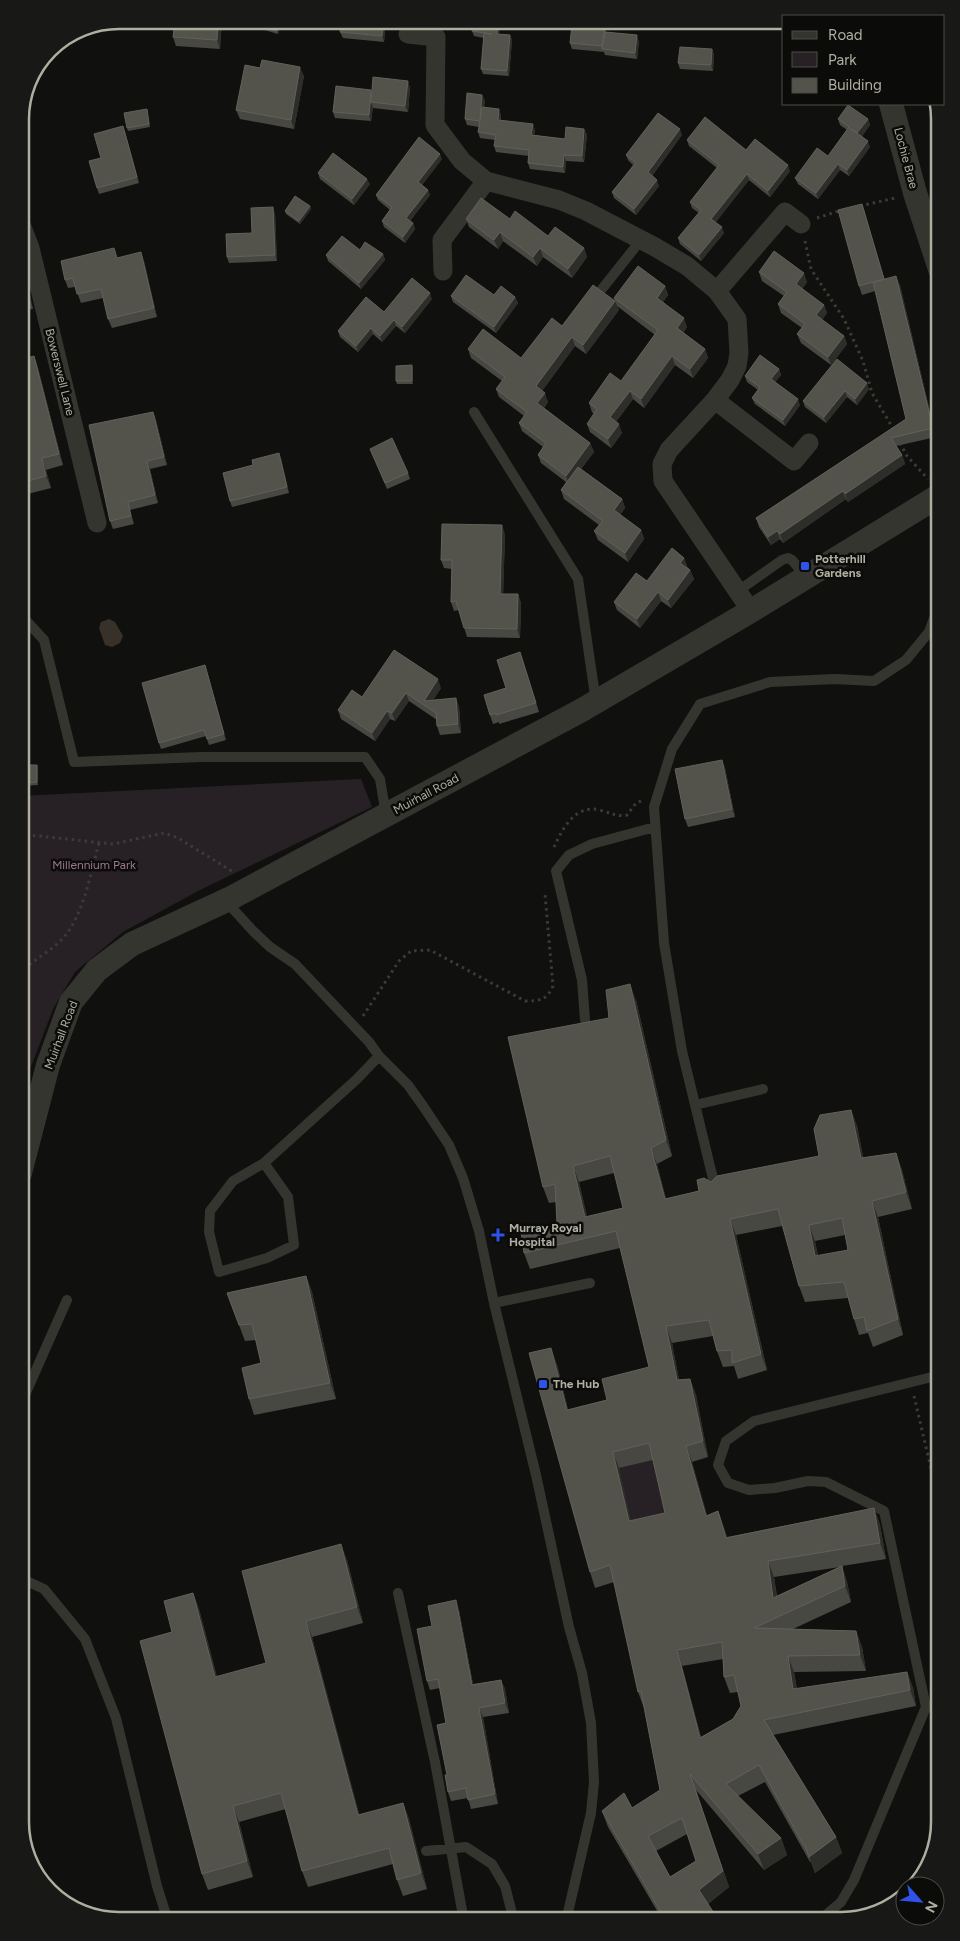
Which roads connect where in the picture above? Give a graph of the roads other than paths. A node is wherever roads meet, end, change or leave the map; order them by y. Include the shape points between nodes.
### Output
1 (408, 34) dead end
2 (891, 105) edge
3 (486, 181) junction
4 (801, 224) road end
5 (641, 240) junction
6 (931, 242) edge
7 (29, 245) edge
8 (443, 271) dead end
9 (602, 289) edge
10 (717, 292) junction
11 (715, 400) junction
12 (474, 412) dead end
13 (809, 443) dead end
14 (931, 501) edge
15 (97, 523) dead end
16 (806, 577) junction
17 (738, 591) junction
18 (751, 611) junction
19 (29, 624) edge
20 (931, 624) edge
21 (596, 702) junction
22 (386, 815) junction
23 (655, 827) junction
24 (229, 899) junction
25 (585, 1020) edge
26 (379, 1056) junction
27 (763, 1089) dead end
28 (695, 1105) junction
29 (29, 1138) edge
30 (264, 1163) junction
31 (716, 1191) edge
32 (590, 1283) dead end
33 (67, 1300) dead end
34 (494, 1303) junction
35 (931, 1377) edge
36 (29, 1386) edge
37 (29, 1582) edge
38 (398, 1593) dead end
39 (451, 1849) junction
40 (426, 1851) dead end
41 (165, 1912) edge
42 (462, 1912) edge
43 (512, 1912) edge
44 (569, 1912) edge
45 (829, 1912) edge

1 - 3 street via 436,37 436,125 462,161
2 - 6 street, Lochie Brae
3 - 5 street via 559,200
3 - 8 street via 442,240
4 - 10 street via 785,212
5 - 9 lane
5 - 10 street via 687,266
7 - 15 street, Bowerswell Lane
10 - 11 street via 737,319 739,353 730,380
11 - 13 street via 794,462
11 - 17 street via 669,450 662,464 663,481
12 - 21 lane via 578,579
14 - 16 street, Muirhall Road
16 - 17 lane via 788,558
16 - 18 street, Muirhall Road
17 - 18 street
18 - 21 street, Muirhall Road
19 - 22 lane via 44,640 74,762 365,756 380,779
20 - 23 lane via 906,660 874,681 770,682 700,704 672,749 654,807
21 - 22 street, Muirhall Road
22 - 24 street, Muirhall Road
23 - 25 lane via 592,844 569,855 556,871 582,980
23 - 28 lane via 664,942 682,1051
24 - 26 lane via 254,931 295,964 356,1027
24 - 29 street, Muirhall Road via 132,944 97,970 71,1002 48,1065
26 - 30 lane
26 - 34 lane via 408,1085 448,1145 463,1178 479,1231
27 - 28 lane
28 - 31 lane
30 - 30 lane via 233,1181 210,1211 209,1232 219,1272 267,1258 294,1245 288,1198
32 - 34 lane
33 - 36 lane
34 - 44 lane via 591,1723 594,1782 591,1813
35 - 45 lane via 754,1422 726,1442 718,1465 728,1483 749,1490 808,1481 826,1482 884,1511 926,1707 854,1880 841,1902
37 - 41 lane via 44,1589 85,1639 116,1718
38 - 39 lane
39 - 40 lane
39 - 42 lane
39 - 43 lane via 466,1847 492,1864 505,1886

